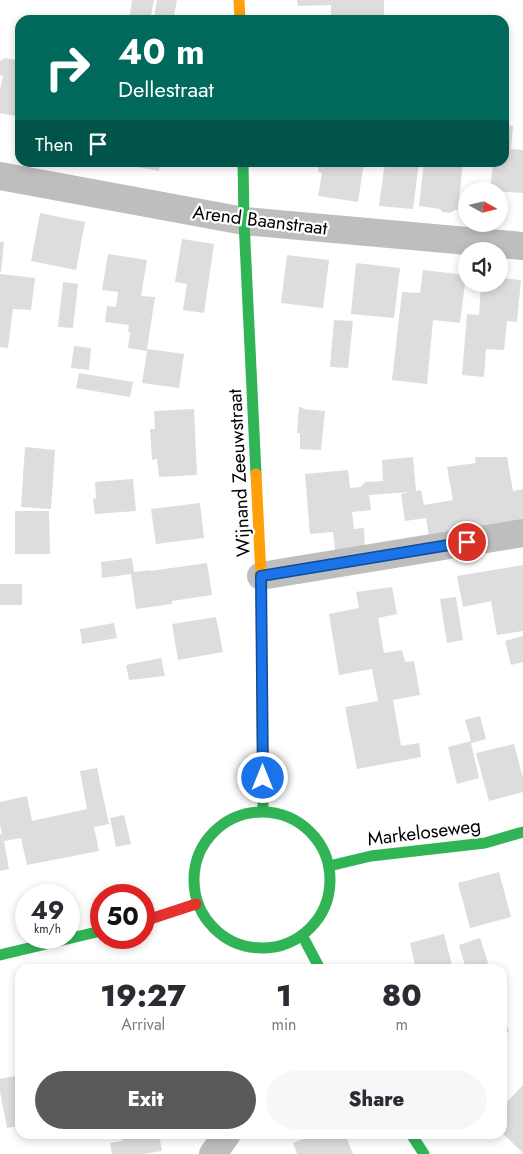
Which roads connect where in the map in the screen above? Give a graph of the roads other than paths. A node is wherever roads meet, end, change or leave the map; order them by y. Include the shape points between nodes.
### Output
1 (239, 0) edge
2 (240, 15) edge
3 (243, 167) edge
4 (0, 176) edge
5 (244, 221) junction
6 (523, 246) edge
7 (523, 533) edge
8 (261, 576) junction
9 (263, 811) junction
10 (523, 832) edge
11 (328, 866) junction
12 (196, 904) junction
13 (155, 917) edge
14 (90, 934) edge
15 (302, 935) junction
16 (0, 955) edge
17 (317, 964) edge
18 (224, 1139) edge
19 (414, 1139) edge
20 (213, 1154) edge
21 (424, 1154) edge

1 - 2 main road
3 - 5 main road, Wijnand Zeeuwstraat
4 - 5 street, Arend Baanstraat
5 - 6 street, Arend Baanstraat
5 - 8 main road, Wijnand Zeeuwstraat
7 - 8 street
8 - 9 main road, Wijnand Zeeuwstraat
9 - 11 main road via 282,814 303,825 320,845
9 - 12 main road via 240,815 221,825 202,845 194,867
10 - 11 main road, Markeloseweg via 485,843 371,856
11 - 15 main road via 329,894 319,917
12 - 13 main road
12 - 15 main road via 219,934 239,945 269,948 292,942
14 - 16 main road
15 - 17 main road
18 - 20 street
19 - 21 main road

